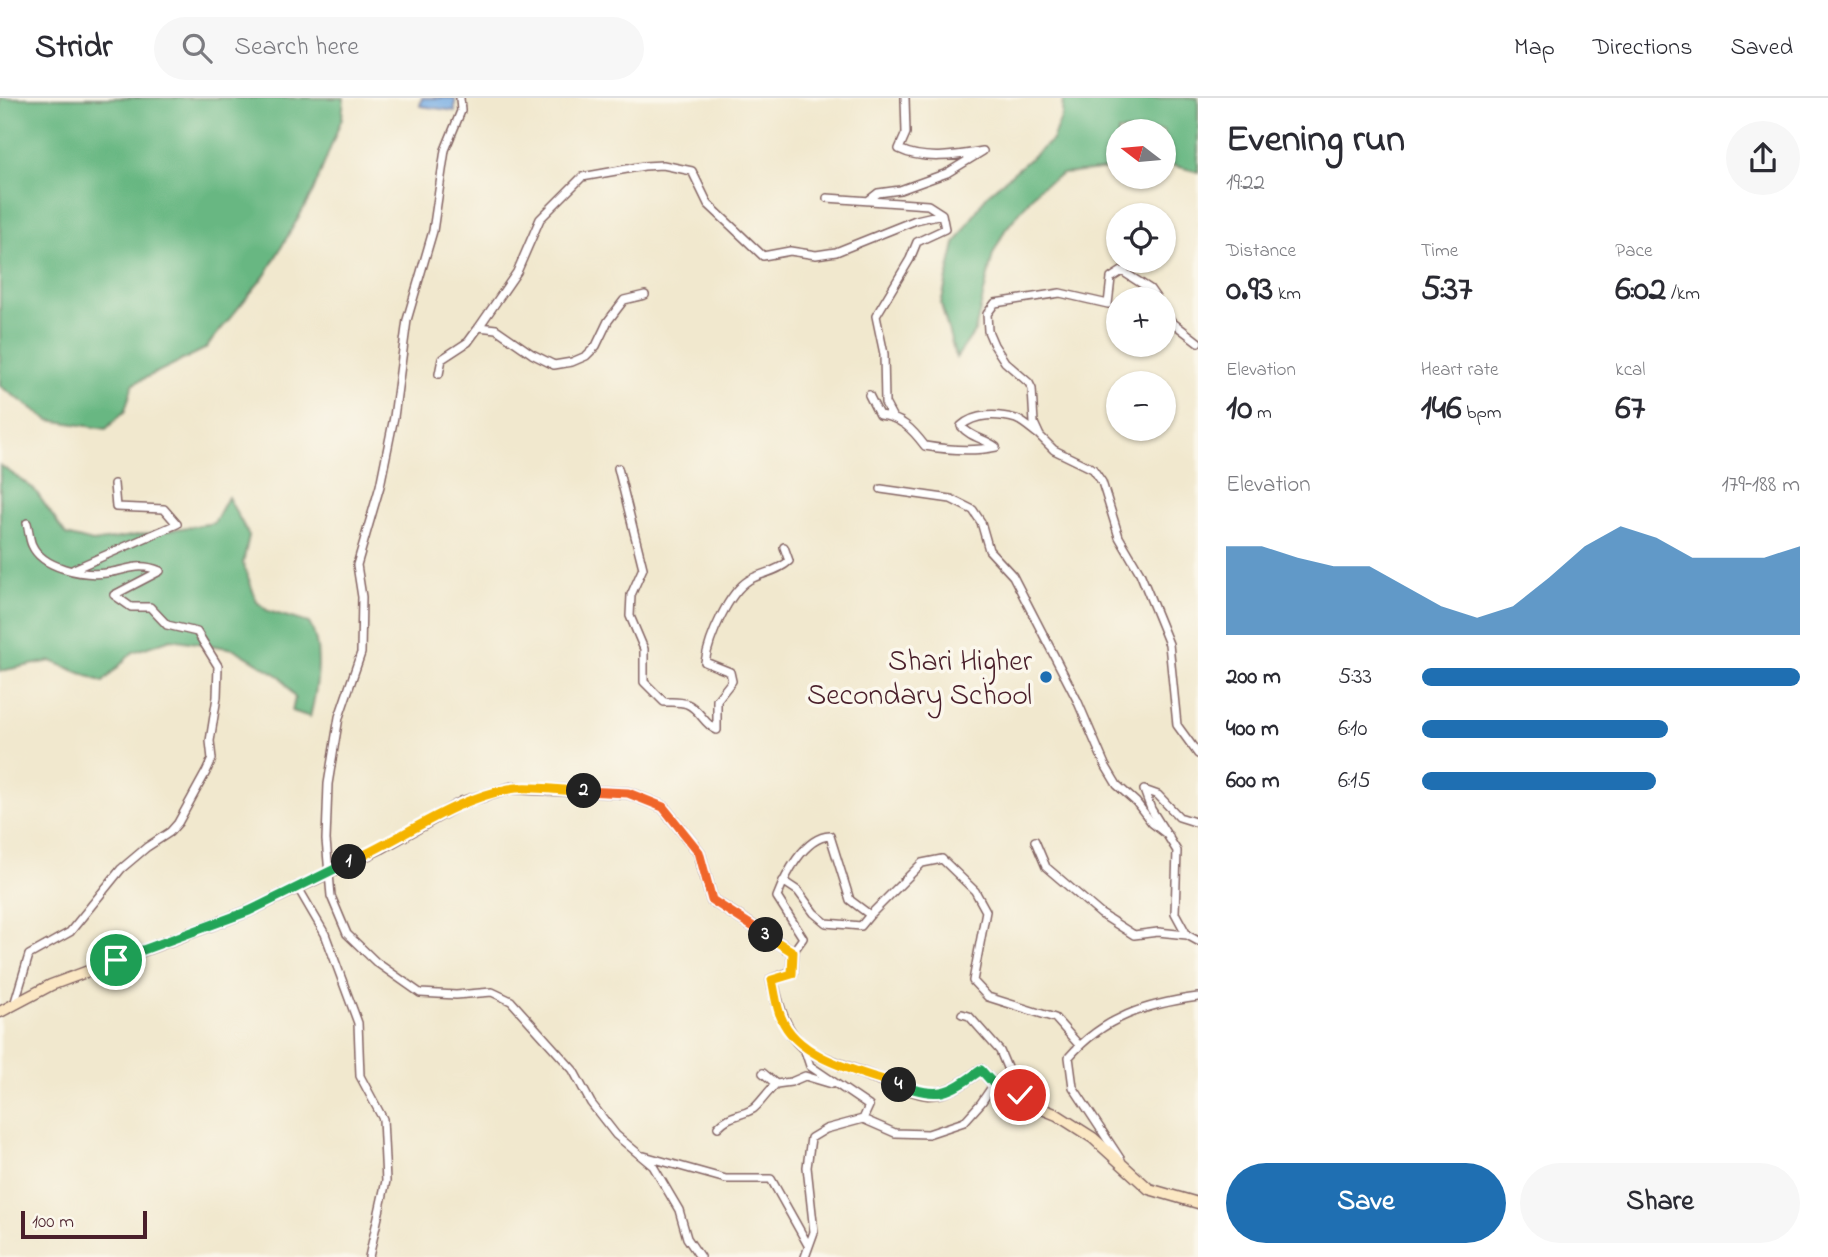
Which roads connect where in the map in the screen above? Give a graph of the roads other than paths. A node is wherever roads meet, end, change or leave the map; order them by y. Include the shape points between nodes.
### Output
1 (460, 98) edge
2 (905, 98) edge
3 (827, 198) dead end
4 (869, 200) junction
5 (942, 214) junction
6 (1110, 287) edge
7 (1147, 287) edge
8 (645, 295) dead end
9 (1106, 304) edge
10 (1176, 325) edge
11 (480, 327) junction
12 (1198, 342) edge
13 (439, 374) dead end
14 (869, 395) dead end
15 (892, 416) junction
16 (1040, 436) junction
17 (618, 468) dead end
18 (114, 485) dead end
19 (880, 489) dead end
20 (27, 523) dead end
21 (784, 547) dead end
22 (71, 571) junction
23 (1198, 754) edge
24 (1198, 823) edge
25 (1169, 835) junction
26 (1035, 841) dead end
27 (329, 871) junction
28 (783, 881) junction
29 (297, 886) junction
30 (870, 915) junction
31 (1187, 935) junction
32 (1198, 941) edge
33 (793, 952) junction
34 (1198, 997) edge
35 (14, 1005) junction
36 (0, 1012) edge
37 (962, 1013) dead end
38 (1079, 1045) junction
39 (804, 1048) junction
40 (763, 1073) dead end
41 (776, 1084) junction
42 (994, 1084) junction
43 (846, 1089) junction
44 (1027, 1103) junction
45 (863, 1119) junction
46 (719, 1127) dead end
47 (640, 1156) junction
48 (1127, 1169) junction
49 (1198, 1203) edge
50 (808, 1245) junction
51 (369, 1257) edge
52 (700, 1257) edge
53 (805, 1257) edge

1 - 27 street via 461,111 444,150 433,231 407,320 380,486 357,565 362,597 361,653 332,749 326,814
2 - 4 street via 905,134 899,149 913,156 983,151 947,173 878,193
3 - 4 street
4 - 5 street via 928,205
5 - 11 street via 836,251 763,256 708,204 692,172 663,165 582,177 540,219 517,272
5 - 15 street via 945,229 917,242 876,316 884,354 884,403
6 - 7 street via 1111,278 1122,271
8 - 11 street via 624,300 596,346 572,362 554,365 496,329
9 - 16 street via 1060,293 995,303 988,314 994,345 1032,389 1034,423
10 - 12 street
11 - 13 street via 468,342 442,359
14 - 15 street via 879,415
15 - 16 street via 910,426 925,446 949,450 996,447 968,435 961,426 986,415 1018,419
16 - 23 street via 1054,450 1093,469 1101,482 1119,537 1140,573 1169,644 1177,725
17 - 21 street via 643,568 631,595 630,616 644,649 643,682 664,702 685,703 696,709 709,727 717,730 717,700 733,681 730,672 705,662 708,644 741,586 780,570 789,561
18 - 22 street via 116,507 164,509 177,524
19 - 25 street via 951,499 973,510 989,550 1019,587 1117,785
20 - 22 street via 33,546 45,561
22 - 35 street via 103,573 145,565 160,570 114,595 131,607 150,607 167,625 197,632 208,647 218,666 212,759 170,832 121,869 70,932 29,955
24 - 25 street via 1179,817 1158,795 1144,790
25 - 31 street via 1177,851 1175,913
26 - 31 street via 1046,867 1101,914 1134,935
27 - 29 street
27 - 33 street via 463,802 511,788 628,793 663,807 699,852 712,900
27 - 47 street via 331,896 347,934 376,962 420,993 492,992 511,1001 573,1070 616,1135
28 - 30 street via 826,923 861,926
28 - 30 street via 800,853 830,836 850,900
28 - 33 street via 777,897 803,938
29 - 35 street via 249,911 51,985
29 - 51 street via 325,934 358,1023 360,1076 383,1119 386,1181
30 - 38 street via 922,863 942,859 975,891 986,911 973,981 988,998 1055,1018
31 - 32 street
33 - 39 street via 792,974 772,980 781,1019
34 - 38 street via 1136,1009
35 - 36 street
37 - 44 street via 1000,1051
38 - 48 street via 1069,1058 1073,1087
39 - 42 street via 927,1094 953,1090 981,1070
39 - 43 street via 810,1066
40 - 41 street
41 - 43 street via 805,1076
41 - 46 street via 754,1108 726,1119
42 - 44 street
42 - 45 street via 964,1122 928,1134 895,1133
43 - 45 street via 869,1106
44 - 48 street via 1093,1138
45 - 50 street via 811,1138 807,1167 814,1232
47 - 50 street via 726,1179 771,1179
47 - 52 street via 653,1166
48 - 49 street via 1149,1189
50 - 53 street

